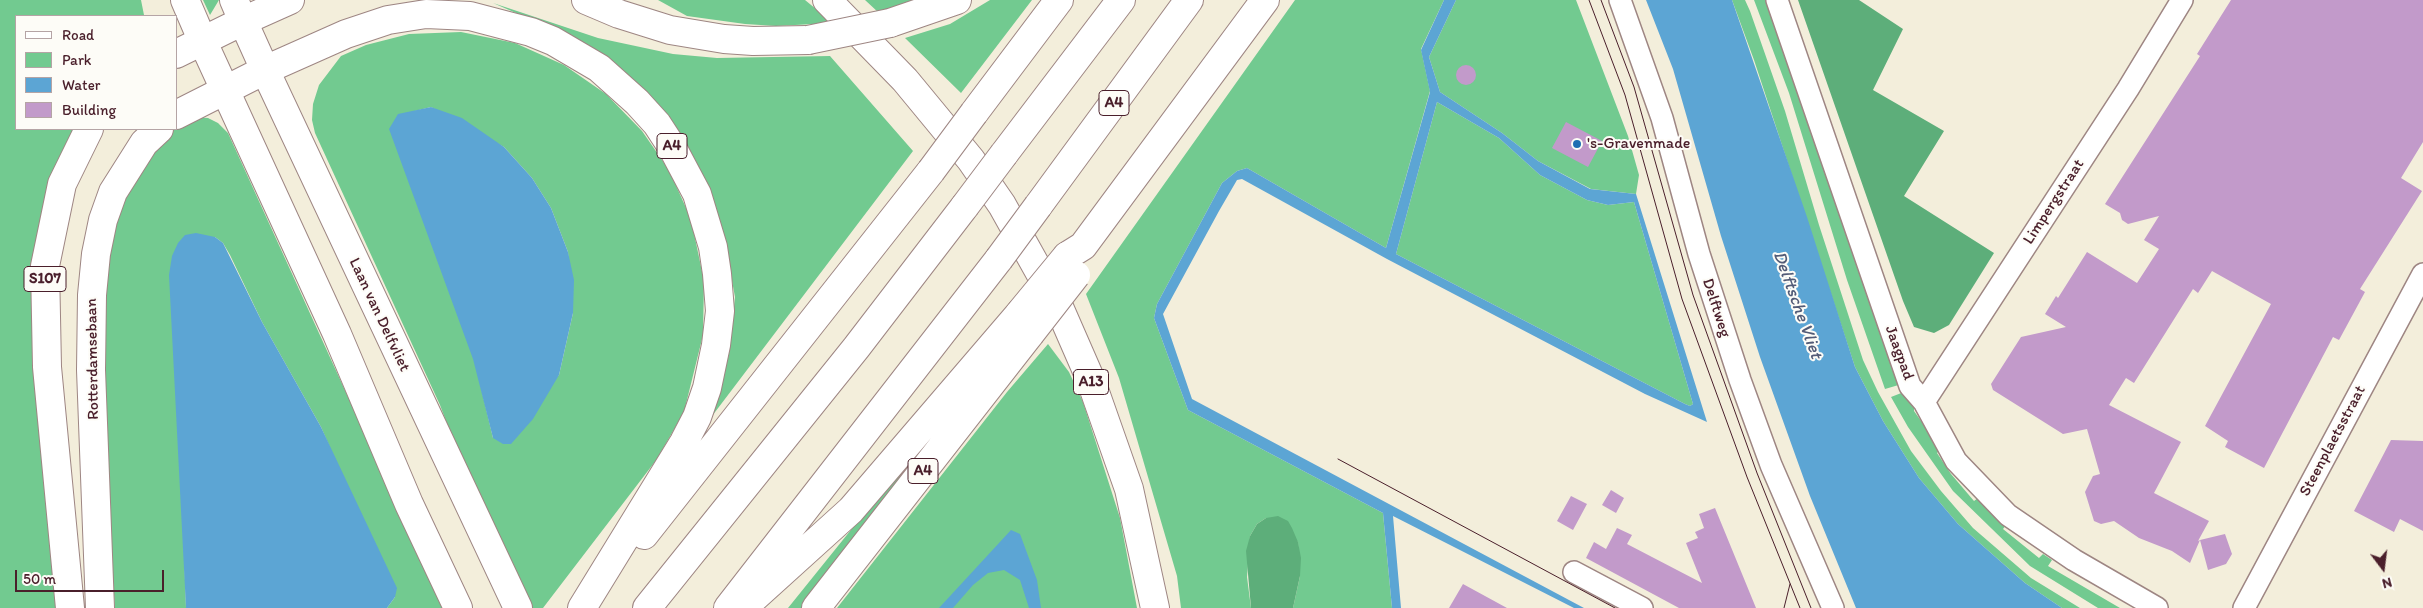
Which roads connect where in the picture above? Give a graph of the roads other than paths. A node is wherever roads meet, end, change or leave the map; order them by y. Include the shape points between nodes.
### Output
1 (184, 0) edge
2 (290, 0) edge
3 (586, 0) edge
4 (827, 0) edge
5 (957, 0) edge
6 (1059, 0) edge
7 (1121, 0) edge
8 (1189, 0) edge
9 (1265, 0) edge
10 (1620, 0) edge
11 (1777, 0) edge
12 (2182, 0) edge
13 (239, 11) edge
14 (203, 42) junction
15 (178, 53) edge
16 (265, 70) junction
17 (224, 91) junction
18 (178, 114) edge
19 (88, 130) edge
20 (158, 130) edge
21 (2423, 274) edge
22 (1025, 324) junction
23 (1924, 402) junction
24 (1574, 572) dead end
25 (70, 608) edge
26 (100, 608) edge
27 (458, 608) edge
28 (518, 608) edge
29 (583, 608) edge
30 (647, 608) edge
31 (728, 608) edge
32 (742, 608) edge
33 (816, 608) edge
34 (1155, 608) edge
35 (1642, 608) edge
36 (1833, 608) edge
37 (2157, 608) edge
38 (2244, 608) edge

1 - 14 main road
2 - 13 main road
3 - 5 main road, bridge via 670,30 753,41 808,40 890,24
4 - 34 main road, A13 via 905,80 971,160 1002,205 1059,307 1090,378 1129,489
6 - 29 main road, A4, bridge via 931,171
7 - 30 main road, bridge via 850,355
8 - 31 main road, A4, bridge via 999,259
9 - 22 main road, A4, bridge
10 - 36 street, Delftweg via 1662,118 1699,254 1740,380
11 - 23 street, Jaagpad via 1910,386
12 - 23 street, Limpergstraat via 2128,89
13 - 14 main road
13 - 16 main road, Laan van Delfvliet
14 - 15 main road
14 - 17 main road
16 - 17 main road
16 - 28 main road, Laan van Delfvliet
16 - 29 main road, A4 via 346,34 388,20 426,14 470,16 538,35 599,68 637,102 672,147 697,194 713,247 720,311 716,345 707,388 692,426
17 - 18 main road
17 - 27 main road via 337,334 409,504
19 - 25 main road, S107 via 62,184 46,266 47,367
20 - 26 main road, Rotterdamsebaan via 144,144 113,192 96,254 91,370
21 - 38 street, Steenplaetsstraat
22 - 32 main road, A4 via 851,510
22 - 33 main road, A4
23 - 37 street, Jaagpad via 1956,461 2008,515 2074,560
24 - 35 street

